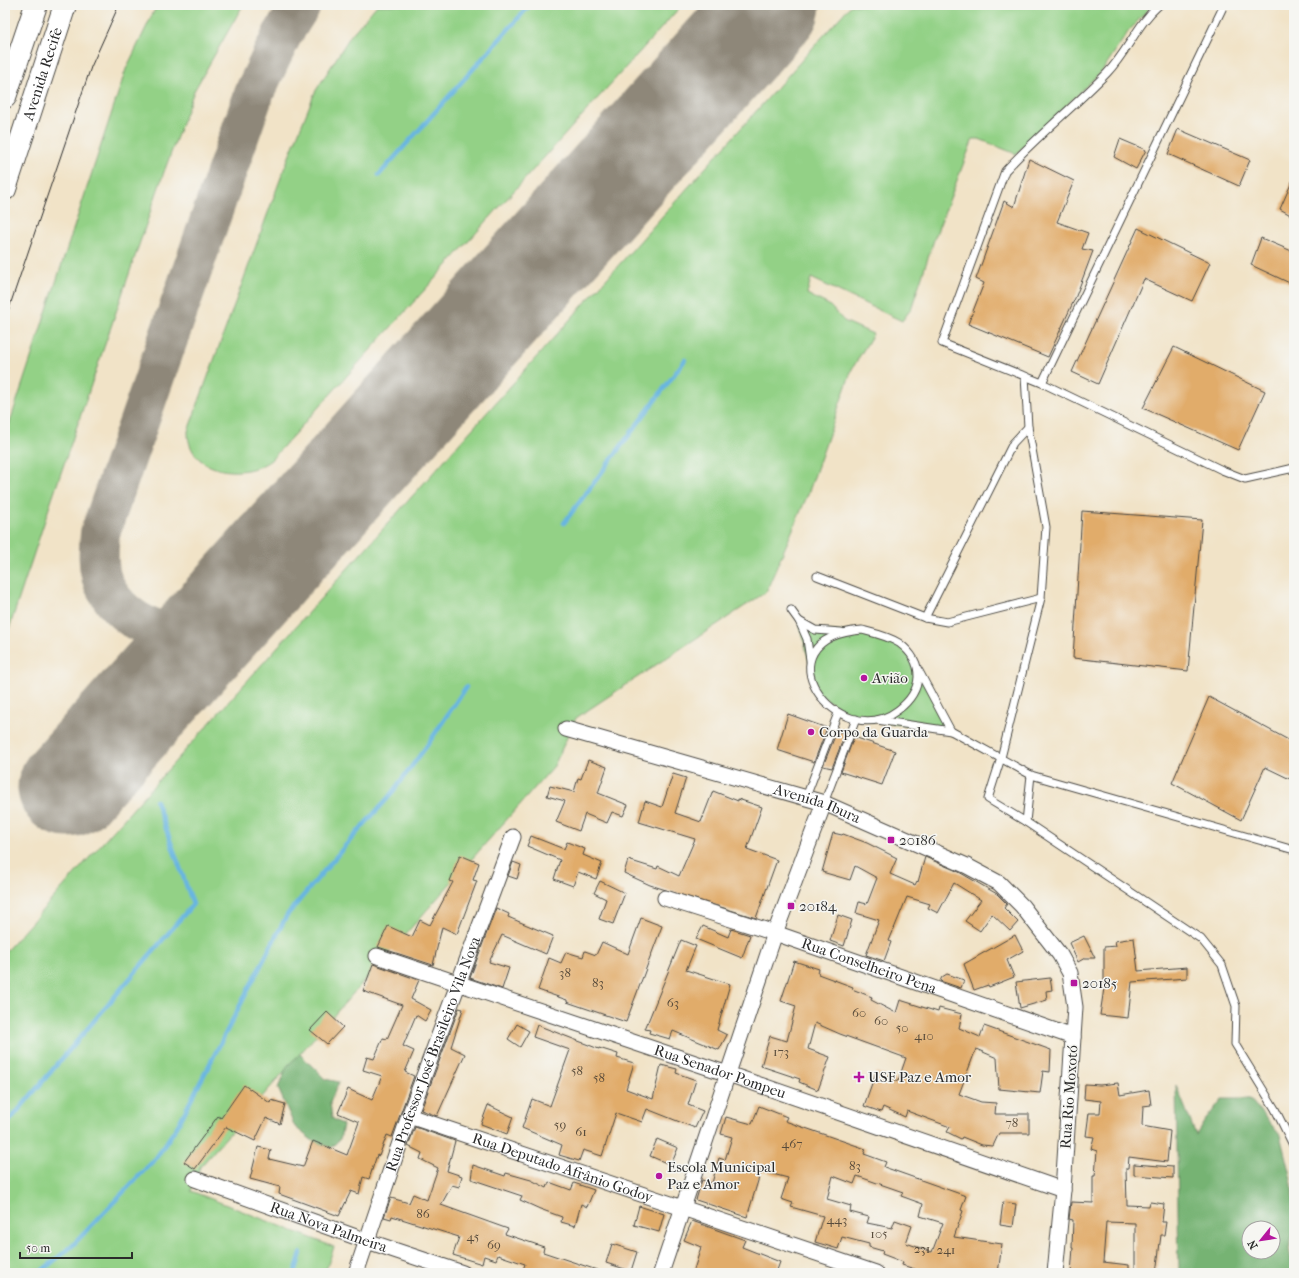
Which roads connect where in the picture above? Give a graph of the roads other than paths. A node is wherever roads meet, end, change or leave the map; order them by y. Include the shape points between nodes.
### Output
1 (36, 5) edge
2 (65, 5) edge
3 (1159, 5) edge
4 (1224, 5) edge
5 (5, 97) edge
6 (5, 189) edge
7 (1025, 376) junction
8 (1042, 384) junction
9 (1028, 427) junction
10 (1294, 468) edge
11 (816, 576) dead end
12 (1041, 598) junction
13 (791, 610) dead end
14 (925, 618) junction
15 (799, 621) junction
16 (843, 632) junction
17 (810, 660) junction
18 (919, 671) junction
19 (838, 713) junction
20 (856, 720) junction
21 (877, 720) junction
22 (566, 729) dead end
23 (951, 731) junction
24 (1001, 758) junction
25 (1031, 775) junction
26 (806, 797) junction
27 (824, 803) junction
28 (1026, 822) junction
29 (513, 837) dead end
30 (1294, 850) edge
31 (665, 898) dead end
32 (1041, 929) joint
33 (775, 933) junction
34 (377, 956) dead end
35 (458, 982) junction
36 (1073, 1037) junction
37 (728, 1074) junction
38 (409, 1116) junction
39 (1294, 1147) edge
40 (195, 1179) dead end
41 (1063, 1190) junction
42 (683, 1209) junction
43 (367, 1241) junction
44 (356, 1273) edge
45 (463, 1273) edge
46 (661, 1273) edge
47 (876, 1273) edge
48 (1055, 1273) edge

1 - 5 main road, Avenida Recife
2 - 6 main road, Avenida Recife
3 - 7 lane via 1149,14 1108,72 1025,149 1005,171 942,343
4 - 8 lane
7 - 8 lane
7 - 9 lane
8 - 10 lane via 1245,479
9 - 12 lane via 1046,527
9 - 14 lane via 1013,443
11 - 14 lane
12 - 14 lane via 947,622
12 - 24 lane
13 - 15 lane
15 - 16 lane via 815,630
15 - 17 lane via 807,639
16 - 17 lane via 820,643
16 - 18 lane via 862,630 877,633 898,643 913,657
17 - 19 lane via 811,681 817,693
18 - 21 lane via 915,693 907,703 894,713
18 - 23 lane
19 - 20 lane
19 - 26 lane
20 - 21 lane
20 - 27 lane
21 - 23 lane
22 - 26 street, Avenida Ibura
23 - 24 lane
24 - 25 lane
24 - 28 lane via 988,799
25 - 28 lane
25 - 30 lane
26 - 27 street, Avenida Ibura
27 - 32 street, Avenida Ibura via 967,866 999,883
27 - 33 street
28 - 39 lane via 1201,939 1222,965 1236,1006 1235,1044 1275,1109
29 - 35 street, Rua Professor José Brasileiro Vila Nova
31 - 33 street, Rua Conselheiro Pena
32 - 36 street, Rua Rio Moxotó via 1060,954 1070,973 1075,1007
33 - 36 street, Rua Conselheiro Pena
33 - 37 street
34 - 35 street, Rua Senador Pompeu
35 - 37 street, Rua Senador Pompeu
35 - 38 street, Rua Professor José Brasileiro Vila Nova
36 - 41 street, Rua Rio Moxotó
37 - 41 street, Rua Senador Pompeu
37 - 42 street
38 - 42 street, Rua Deputado Afrânio Godoy
38 - 43 street, Rua Professor José Brasileiro Vila Nova
40 - 43 street, Rua Nova Palmeira
41 - 48 street, Rua Rio Moxotó
42 - 46 street
42 - 47 street, Rua Deputado Afrânio Godoy
43 - 44 street, Rua Professor José Brasileiro Vila Nova
43 - 45 street, Rua Nova Palmeira

